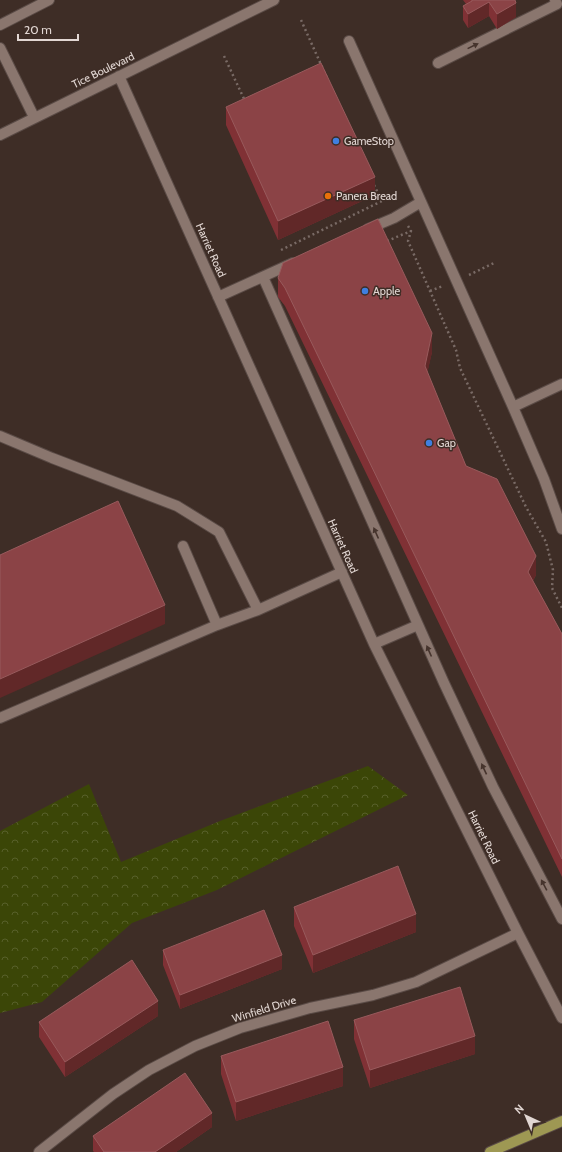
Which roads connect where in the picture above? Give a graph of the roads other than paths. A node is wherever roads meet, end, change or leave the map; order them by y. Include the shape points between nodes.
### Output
1 (49, 0) edge
2 (270, 0) edge
3 (274, 0) edge
4 (555, 0) edge
5 (259, 8) junction
6 (0, 24) edge
7 (349, 41) dead end
8 (0, 48) edge
9 (438, 63) dead end
10 (119, 76) junction
11 (34, 117) junction
12 (0, 135) edge
13 (421, 202) junction
14 (358, 234) edge
15 (301, 260) edge
16 (263, 277) junction
17 (218, 297) junction
18 (562, 384) edge
19 (513, 407) junction
20 (0, 436) edge
21 (562, 529) edge
22 (183, 546) dead end
23 (342, 572) junction
24 (258, 610) junction
25 (217, 625) junction
26 (418, 625) junction
27 (374, 644) junction
28 (0, 718) edge
29 (562, 919) edge
30 (518, 933) junction
31 (562, 1018) edge
32 (562, 1121) edge
33 (39, 1152) edge
34 (490, 1152) edge

1 - 6 street
2 - 5 street, Tice Boulevard
3 - 5 street, Tice Boulevard
9 -> 4 street via 557,4
5 - 10 street, Tice Boulevard
7 - 13 street
8 - 11 street
10 - 11 street, Tice Boulevard
10 - 17 street, Harriet Road
11 - 12 street, Tice Boulevard
13 - 14 street
13 - 19 street
15 - 16 street
16 - 17 street
26 -> 16 street
17 - 23 street, Harriet Road
18 - 19 street
19 - 21 street
20 - 24 street via 177,506 219,532
22 - 25 street
23 - 24 street
23 - 27 street, Harriet Road
24 - 25 street
25 - 28 street
26 - 27 street
29 -> 26 street via 493,787
27 - 30 street, Harriet Road
30 - 31 street, Harriet Road
30 - 33 street, Winfield Drive via 416,982 254,1024 195,1046 149,1070 113,1094
32 - 34 main road

